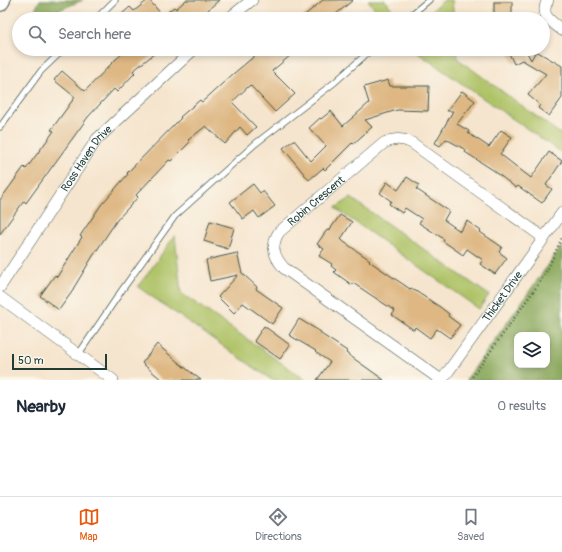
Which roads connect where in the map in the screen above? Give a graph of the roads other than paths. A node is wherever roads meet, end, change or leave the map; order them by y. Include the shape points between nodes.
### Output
1 (2, 0) edge
2 (115, 0) edge
3 (252, 0) edge
4 (429, 0) edge
5 (548, 0) edge
6 (0, 3) edge
7 (103, 12) edge
8 (237, 12) edge
9 (414, 12) edge
10 (544, 12) edge
11 (550, 21) edge
12 (562, 30) edge
13 (57, 56) edge
14 (186, 56) edge
15 (364, 56) edge
16 (0, 127) edge
17 (562, 213) edge
18 (544, 238) junction
19 (0, 287) edge
20 (0, 298) edge
21 (78, 355) junction
22 (113, 380) edge
23 (442, 380) edge

1 - 6 main road
2 - 7 lane
3 - 8 street
4 - 9 lane
5 - 10 street
11 - 12 street
13 - 16 lane via 41,71
14 - 19 street, Ross Haven Drive via 98,138
15 - 21 lane via 255,144 175,216
17 - 18 street, Thicket Drive
18 - 23 street, Thicket Drive
18 - 23 street, Robin Crescent via 412,143 398,138 384,143 278,232 274,238 274,246 277,261 284,268
20 - 21 street
21 - 22 street

